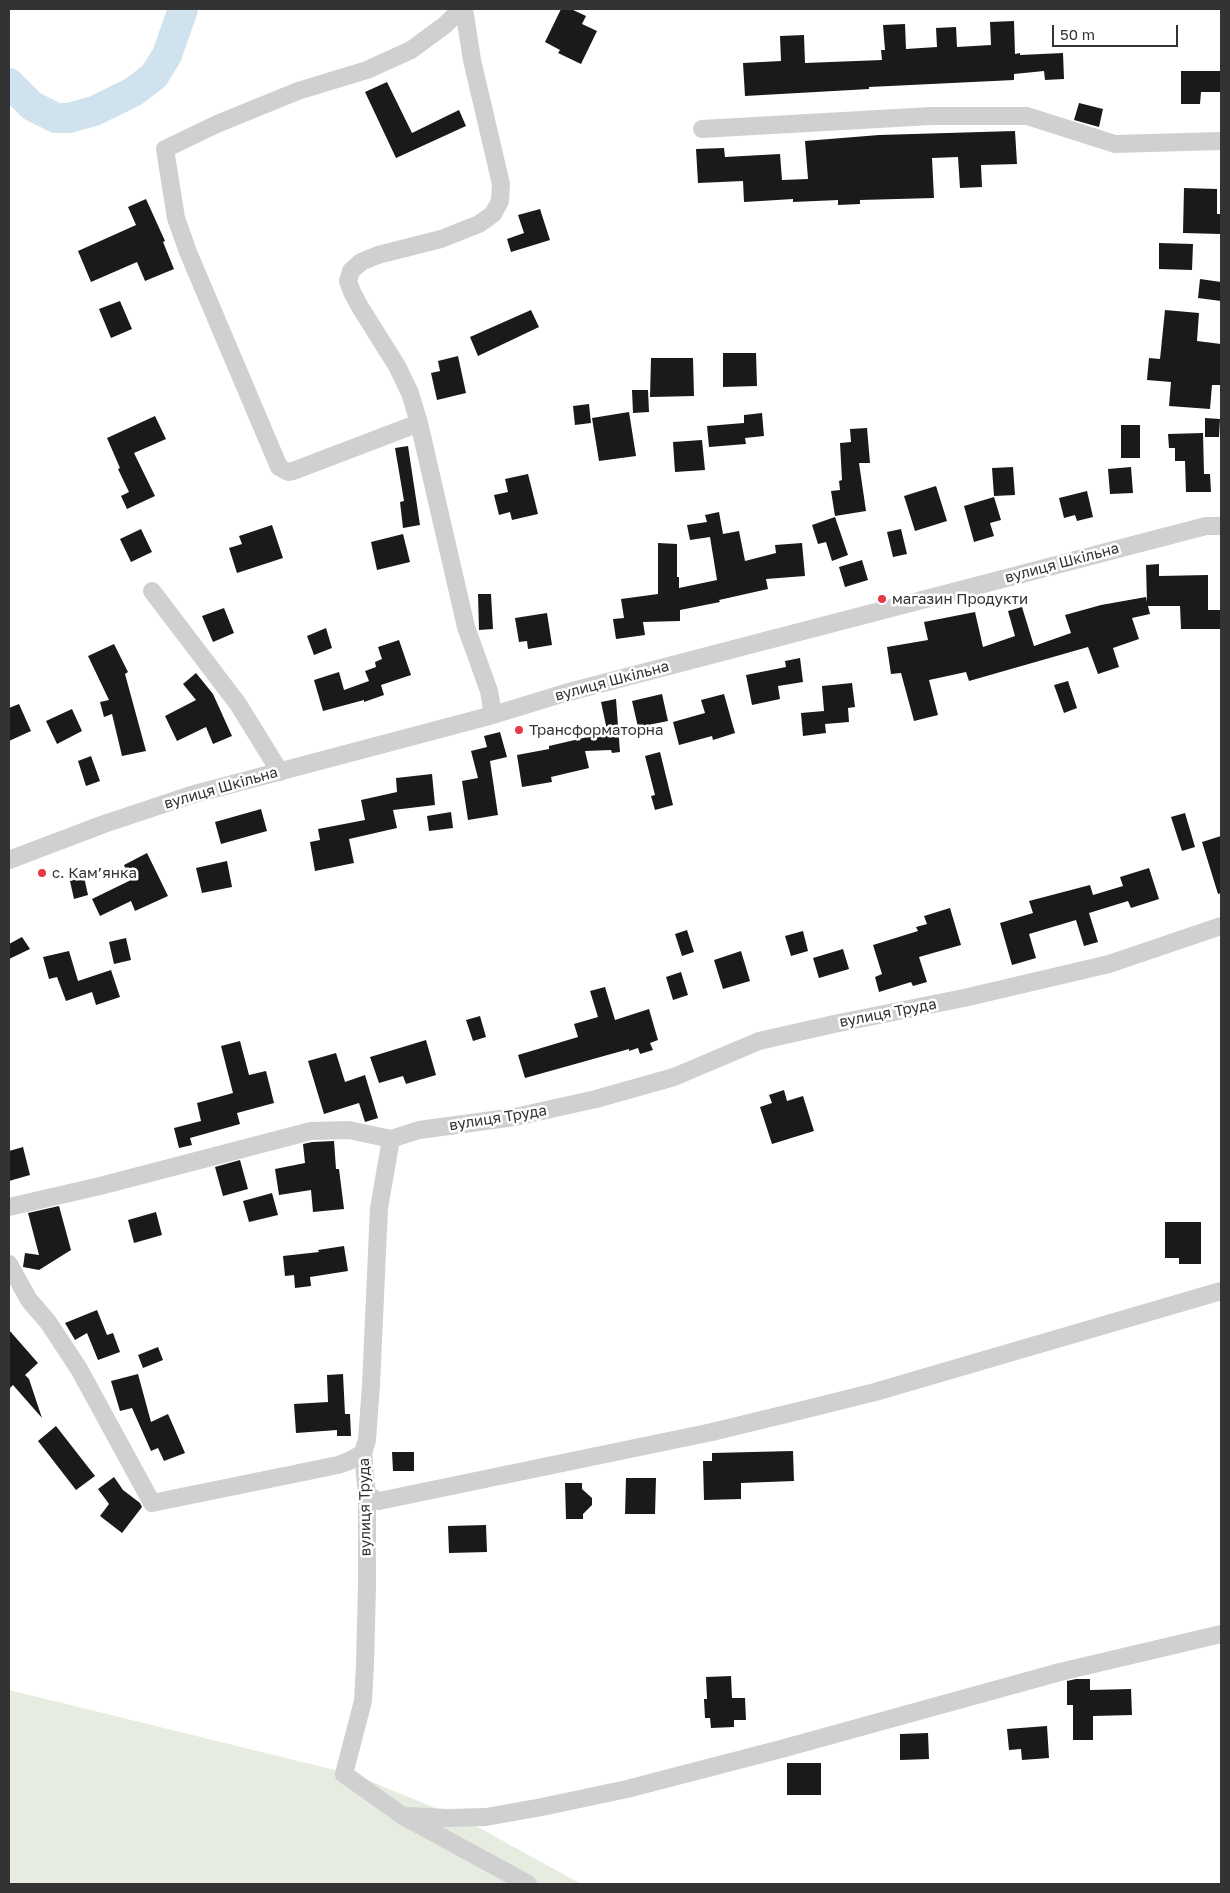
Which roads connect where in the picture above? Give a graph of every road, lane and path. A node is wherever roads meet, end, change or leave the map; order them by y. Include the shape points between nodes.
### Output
1 (463, 9) edge
2 (702, 129) dead end
3 (1221, 141) edge
4 (419, 423) junction
5 (1221, 526) edge
6 (152, 591) dead end
7 (493, 715) junction
8 (280, 772) junction
9 (9, 860) edge
10 (1221, 926) edge
11 (391, 1139) junction
12 (9, 1207) edge
13 (9, 1264) edge
14 (1221, 1291) edge
15 (363, 1453) junction
16 (367, 1495) junction
17 (1221, 1634) edge
18 (403, 1816) junction
19 (528, 1884) edge

1 - 4 street via 501,184 500,201 493,214 479,224 361,262 351,271 348,281 410,392
1 - 4 street via 411,50 368,70 298,91 165,149 176,218 188,252 279,467 293,471
2 - 3 street via 931,116 1027,116 1115,144
4 - 7 street via 466,627 489,691
5 - 7 street, вулиця Шкільна via 1187,530 565,693
6 - 8 street via 238,704
7 - 8 street, вулиця Шкільна
8 - 9 street, вулиця Шкільна via 191,795
10 - 11 street, вулиця Труда via 1109,964 759,1041 674,1077 572,1105 515,1117 419,1130
11 - 12 street via 349,1130 312,1131
11 - 15 street, вулиця Труда via 379,1208 371,1385
13 - 15 street via 29,1300 79,1369 152,1503 338,1465
14 - 16 street via 875,1392 759,1421 379,1501
15 - 16 street, вулиця Труда
16 - 18 street, вулиця Труда via 363,1701 344,1774
17 - 18 street via 1060,1672 627,1789 486,1817
18 - 19 street

